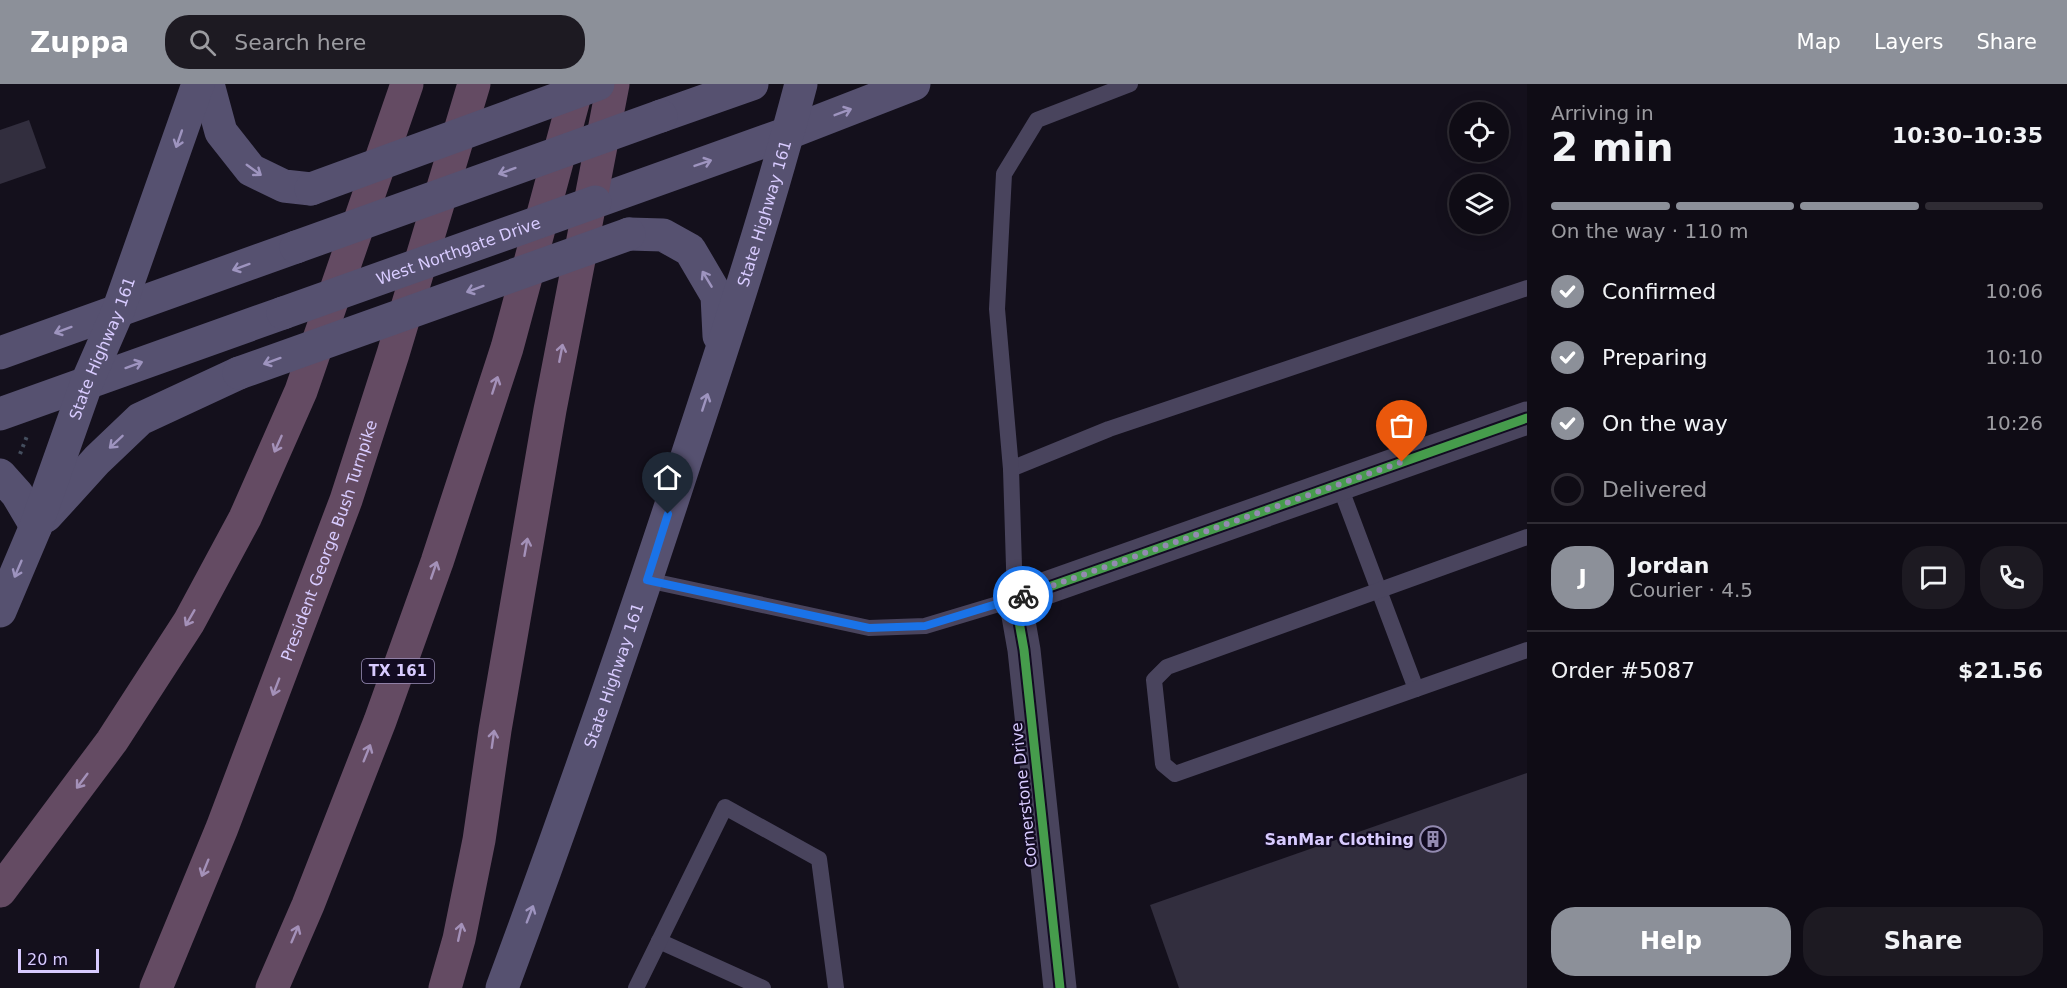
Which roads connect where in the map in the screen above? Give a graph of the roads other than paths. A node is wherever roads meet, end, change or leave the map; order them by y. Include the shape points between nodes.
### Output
1 (198, 84) edge
2 (208, 84) edge
3 (407, 84) edge
4 (474, 84) edge
5 (578, 84) edge
6 (598, 84) edge
7 (613, 84) edge
8 (752, 84) edge
9 (801, 84) edge
10 (914, 84) edge
11 (1130, 84) edge
12 (788, 134) junction
13 (1527, 288) edge
14 (118, 311) junction
15 (0, 353) edge
16 (720, 356) junction
17 (87, 382) junction
18 (0, 414) edge
19 (1527, 418) edge
20 (6, 469) edge
21 (1011, 469) junction
22 (1339, 484) junction
23 (36, 526) junction
24 (1527, 537) edge
25 (647, 580) junction
26 (1378, 591) junction
27 (1015, 599) junction
28 (0, 611) edge
29 (1527, 650) edge
30 (1416, 689) junction
31 (0, 891) edge
32 (659, 941) junction
33 (156, 988) edge
34 (272, 988) edge
35 (445, 988) edge
36 (502, 988) edge
37 (636, 988) edge
38 (763, 988) edge
39 (836, 988) edge
40 (1060, 988) edge

1 -> 14 main road, State Highway 161
2 -> 6 main road, bridge via 220,132 250,170 284,186 310,189
3 -> 31 highway via 301,391 245,519 189,622 112,741
4 -> 33 highway, President George Bush Turnpike via 346,500 222,828
34 -> 5 highway, TX 161 via 380,721 437,562 507,348
35 -> 7 highway via 479,840 550,410
8 -> 14 main road, bridge
9 - 12 main road, State Highway 161
12 -> 10 main road, West Northgate Drive
11 - 21 lane via 1037,120 1004,174 997,309
12 - 16 main road, State Highway 161
17 -> 12 main road, West Northgate Drive, bridge
13 - 21 lane via 1109,429
14 -> 15 main road
14 - 17 main road, State Highway 161
16 -> 23 main road, bridge via 717,296 690,250 663,235 629,234 239,373 140,420
25 -> 16 main road, State Highway 161
17 - 18 main road, West Northgate Drive
17 - 23 main road, State Highway 161
19 - 22 street
20 - 23 main road
21 - 27 lane
22 - 26 lane
22 - 27 street
23 -> 28 main road, State Highway 161
24 - 26 lane
25 - 27 lane via 869,628 925,626
36 -> 25 main road, State Highway 161
26 - 30 lane
26 - 30 lane via 1167,667 1154,680 1163,764 1175,774
27 - 40 street, Cornerstone Drive via 1024,650
29 - 30 lane
32 - 37 lane
32 - 38 lane
32 - 39 lane via 725,807 819,859

